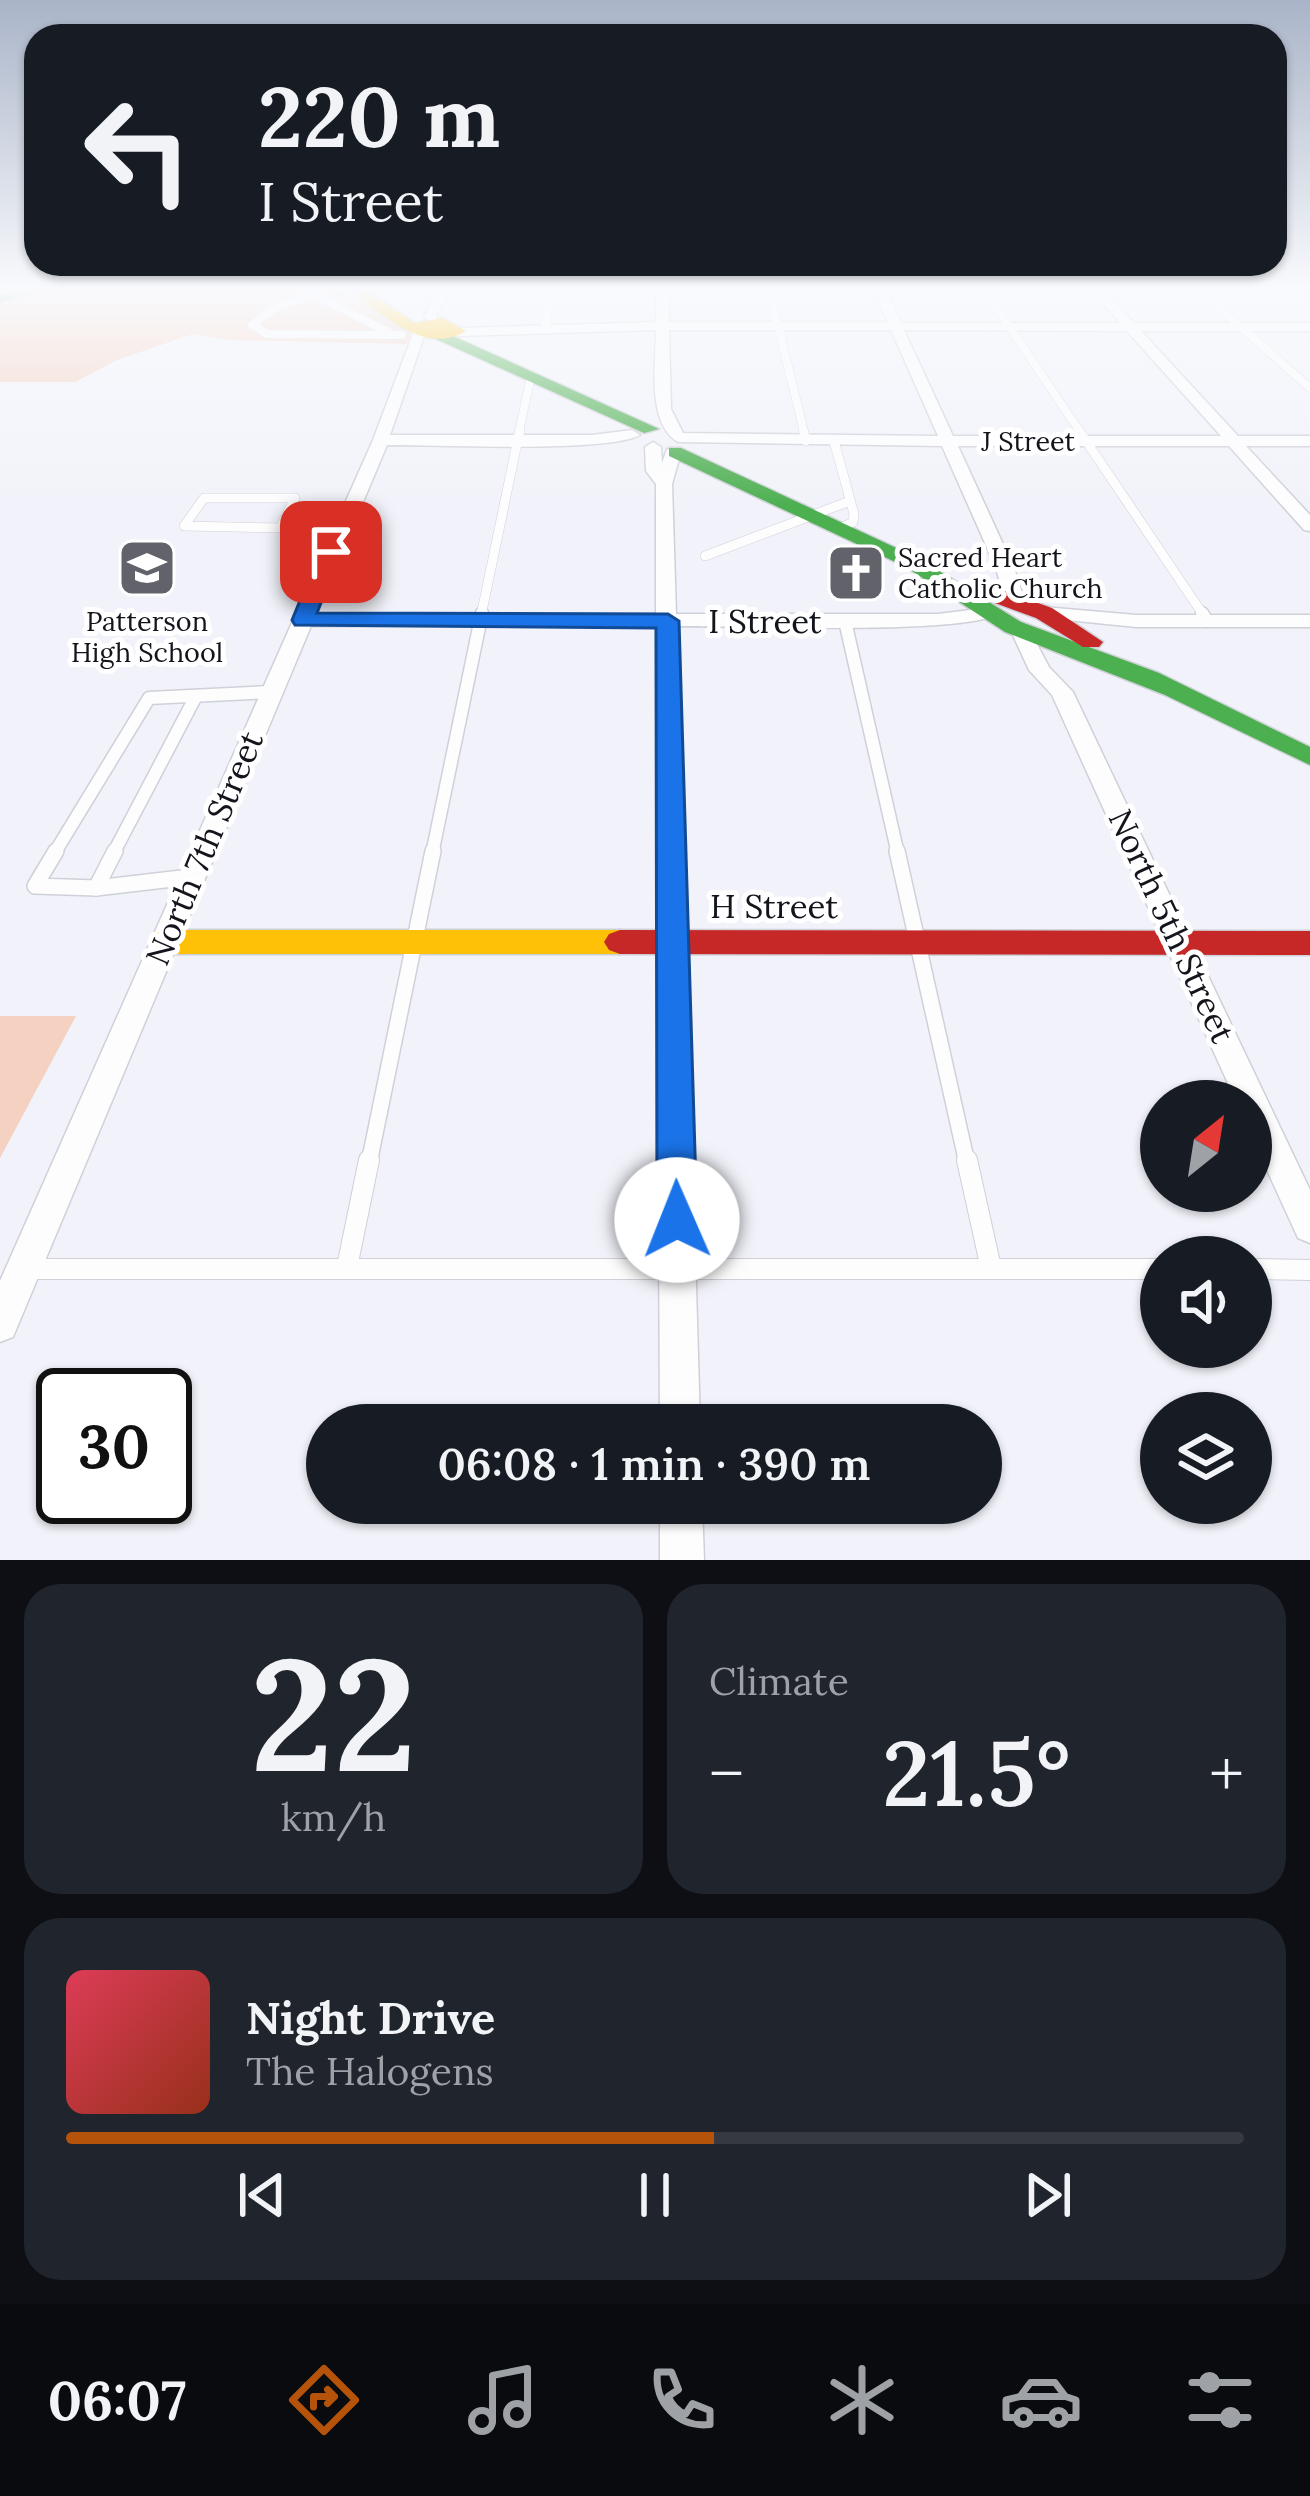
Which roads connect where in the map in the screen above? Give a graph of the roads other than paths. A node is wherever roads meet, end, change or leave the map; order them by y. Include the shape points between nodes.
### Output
1 (408, 362) edge
2 (505, 362) edge
3 (663, 362) edge
4 (785, 362) edge
5 (913, 362) edge
6 (1034, 362) edge
7 (1162, 362) edge
8 (1280, 362) edge
9 (525, 373) junction
10 (1310, 388) edge
11 (381, 440) junction
12 (518, 440) junction
13 (806, 441) junction
14 (834, 441) junction
15 (949, 441) junction
16 (1086, 441) junction
17 (1233, 441) junction
18 (1310, 441) edge
19 (664, 442) junction
20 (812, 513) junction
21 (846, 514) junction
22 (344, 518) junction
23 (287, 519) junction
24 (1310, 526) edge
25 (705, 556) dead end
26 (303, 620) junction
27 (481, 620) junction
28 (938, 620) junction
29 (1027, 620) junction
30 (1136, 620) junction
31 (668, 621) junction
32 (845, 621) junction
33 (1207, 621) junction
34 (1310, 621) edge
35 (1171, 689) junction
36 (269, 692) junction
37 (196, 696) junction
38 (1310, 757) edge
39 (193, 876) junction
40 (96, 888) junction
41 (165, 942) junction
42 (414, 942) junction
43 (673, 942) junction
44 (920, 943) junction
45 (1180, 943) junction
46 (1310, 943) edge
47 (1310, 1227) edge
48 (678, 1266) junction
49 (347, 1267) junction
50 (991, 1268) junction
51 (24, 1269) junction
52 (1140, 1269) edge
53 (1272, 1269) edge
54 (1310, 1270) edge
55 (0, 1324) edge
56 (680, 1404) edge
57 (681, 1524) edge
58 (682, 1560) edge

1 - 11 street, North 7th Street
2 - 9 main road
3 - 19 street
4 - 13 lane
5 - 15 street, North 5th Street
6 - 16 lane
7 - 17 street
8 - 10 lane
9 - 12 lane
9 - 19 main road
11 - 12 street, J Street
11 - 22 street, North 7th Street
12 - 19 street, J Street
12 - 27 lane
13 - 14 street, J Street
13 - 19 street, J Street
14 - 15 street, J Street
14 - 21 lane
15 - 16 street, J Street
15 - 29 street, North 5th Street
16 - 17 street, J Street
16 - 33 lane
17 - 18 street, J Street
17 - 24 street
19 - 20 main road
19 - 31 street
20 - 21 main road
20 - 25 lane
21 - 29 main road via 913,563
22 - 23 lane
22 - 26 street, North 7th Street
23 - 23 lane via 295,498 204,498 184,526 280,527
26 - 27 street, I Street
26 - 36 street, North 7th Street
27 - 31 street, I Street
27 - 42 lane
28 - 29 street, I Street
28 - 29 street, I Street
28 - 32 street, I Street
29 - 30 street, I Street
29 - 30 street, I Street
29 - 35 main road
29 - 35 main road via 1072,660 1094,657
29 - 45 street, North 5th Street
30 - 33 street, I Street
31 - 32 street, I Street
31 - 43 street
32 - 44 lane
33 - 34 street, I Street
35 - 38 main road
36 - 37 lane
36 - 39 street, North 7th Street
37 - 40 lane
37 - 40 lane via 149,698 34,886
39 - 40 lane
39 - 41 street, North 7th Street
41 - 42 main road, H Street
41 - 51 street, North 7th Street
42 - 43 main road, H Street
42 - 49 lane
43 - 44 main road, H Street
43 - 48 street
44 - 45 main road, H Street
44 - 50 lane
45 - 46 main road, H Street
45 - 47 street, North 5th Street
48 - 49 lane
48 - 50 lane
48 - 56 street
49 - 51 lane
50 - 52 lane
51 - 55 street, North 7th Street
53 - 54 lane
57 - 58 street

